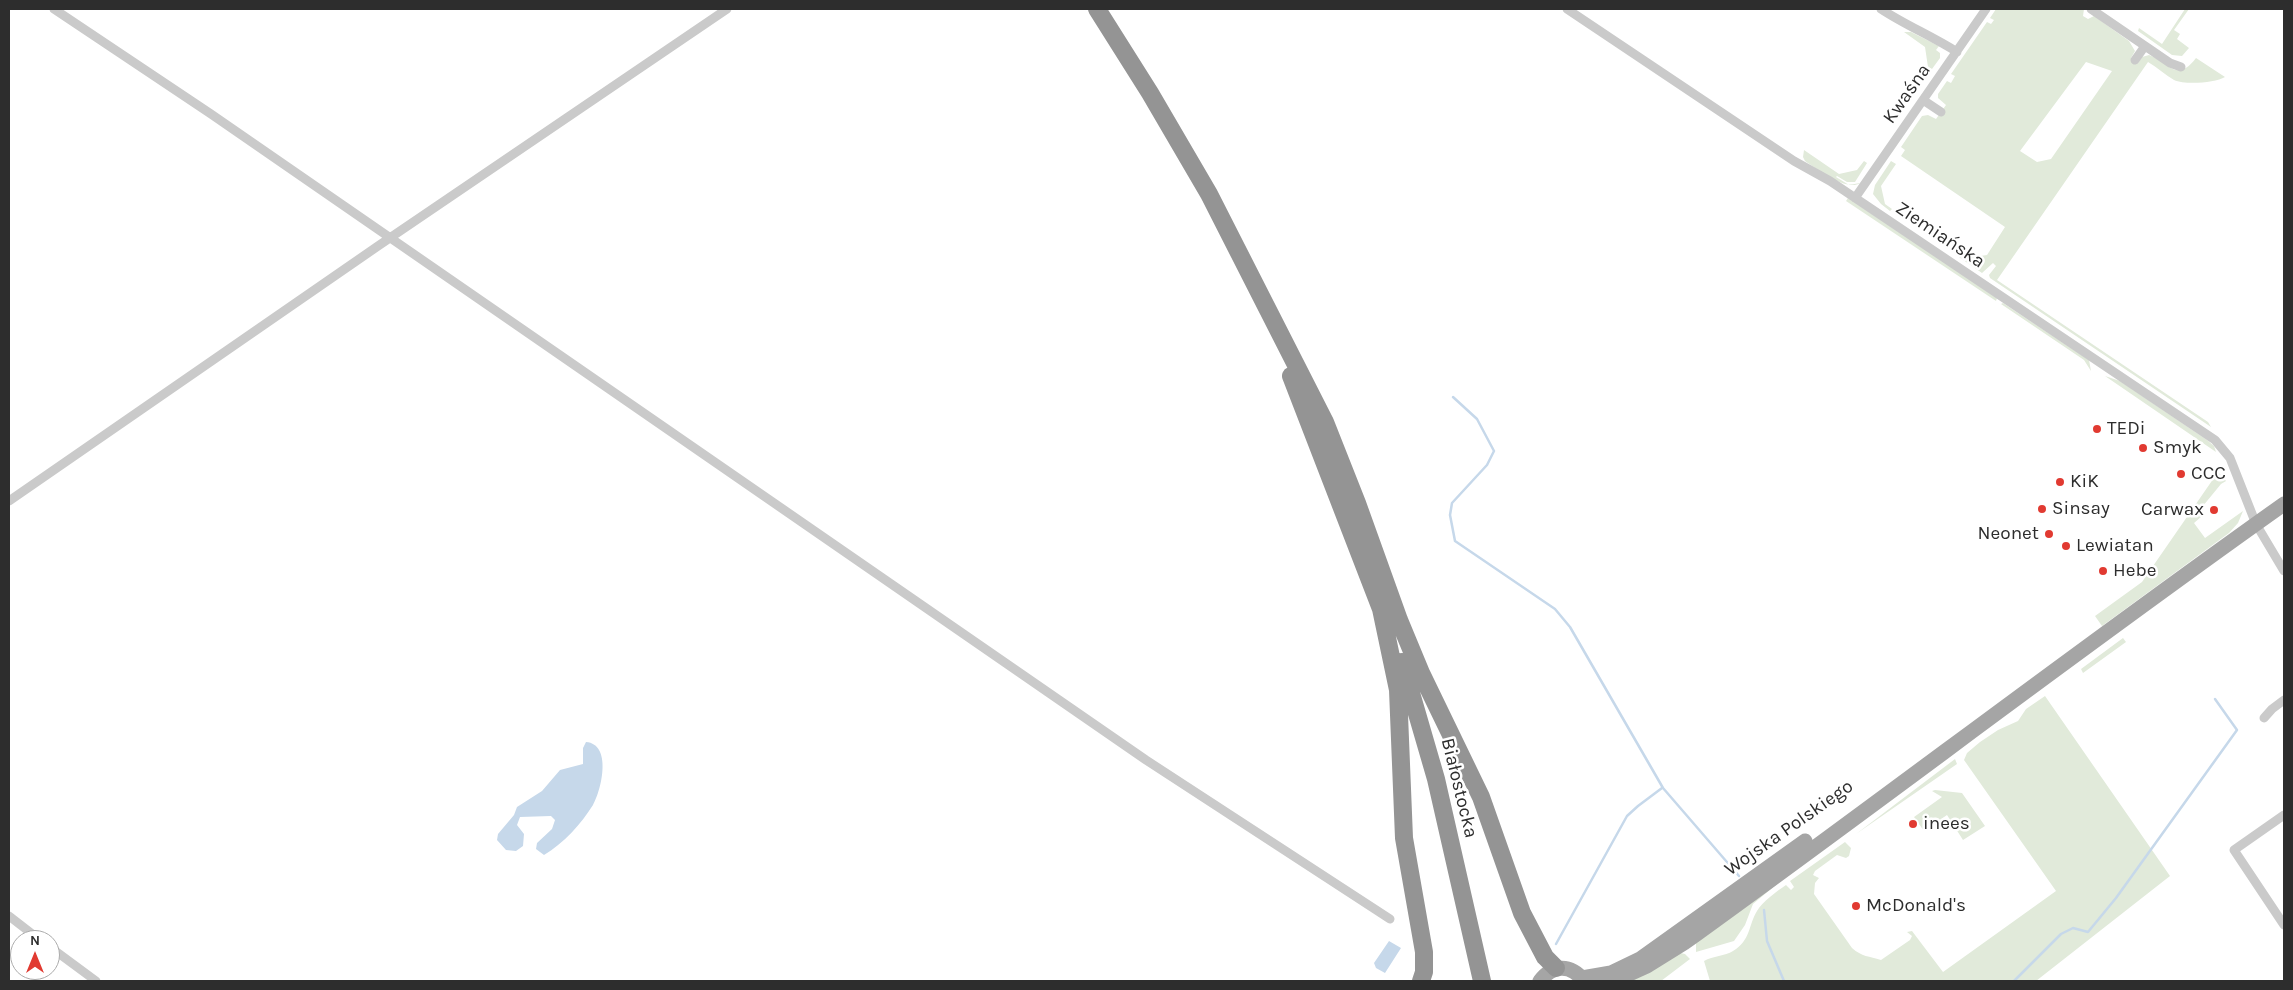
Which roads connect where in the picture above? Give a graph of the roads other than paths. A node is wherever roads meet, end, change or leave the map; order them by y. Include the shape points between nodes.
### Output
1 (54, 9) edge
2 (727, 9) edge
3 (1097, 9) edge
4 (1567, 9) edge
5 (1882, 9) edge
6 (1986, 9) edge
7 (2091, 9) edge
8 (2145, 46) junction
9 (1956, 52) junction
10 (2135, 60) dead end
11 (2181, 67) dead end
12 (1923, 100) junction
13 (1941, 112) dead end
14 (1855, 198) junction
15 (389, 238) junction
16 (1259, 294) junction
17 (9, 500) edge
18 (2284, 504) edge
19 (2256, 524) junction
20 (2284, 571) edge
21 (1381, 609) junction
22 (1399, 620) junction
23 (2284, 700) edge
24 (2264, 718) dead end
25 (2284, 815) edge
26 (1840, 823) junction
27 (9, 916) edge
28 (1390, 919) dead end
29 (2284, 925) edge
30 (27, 930) edge
31 (60, 954) edge
32 (1556, 968) junction
33 (1485, 975) edge
34 (1583, 980) edge
35 (96, 981) edge
36 (1421, 981) edge
37 (1540, 981) edge
38 (1614, 981) edge

1 - 15 street
2 - 15 street
3 - 16 highway via 1209,194
4 - 14 street, Ziemiańska via 1794,162
5 - 9 street
6 - 9 street, Kwaśna
7 - 8 street
8 - 10 street
8 - 11 street
9 - 12 street, Kwaśna
12 - 13 street
12 - 14 street, Kwaśna
14 - 19 street, Ziemiańska via 2215,440 2234,466
15 - 17 street
15 - 28 street via 1139,755
16 - 21 highway
16 - 22 highway via 1325,422
18 - 19 main road, Wojska Polskiego
19 - 20 street, Ziemiańska
19 - 26 main road, Wojska Polskiego
21 - 33 highway, Białostocka via 1408,676
21 - 36 highway via 1398,690 1404,838 1424,952
22 - 32 highway via 1481,797 1522,913 1545,957
22 - 33 highway, Białostocka via 1443,773
23 - 24 street
25 - 29 street via 2234,850
26 - 34 main road, Wojska Polskiego via 1640,959 1611,973
26 - 38 main road, Wojska Polskiego via 1684,943 1647,966
27 - 30 street
31 - 35 street
32 - 34 main road via 1571,969
32 - 37 main road

